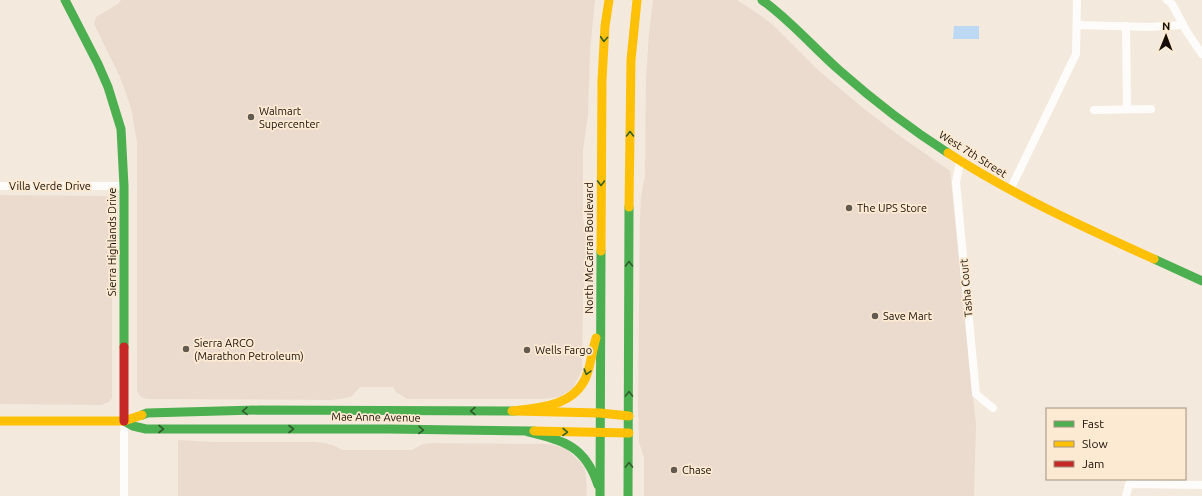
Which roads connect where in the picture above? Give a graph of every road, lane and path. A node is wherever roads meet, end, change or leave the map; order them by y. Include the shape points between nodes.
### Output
1 (65, 0) edge
2 (609, 0) edge
3 (637, 0) edge
4 (762, 0) edge
5 (1077, 0) edge
6 (1167, 0) edge
7 (1076, 25) junction
8 (1183, 25) junction
9 (1126, 26) junction
10 (1202, 54) edge
11 (1127, 109) junction
12 (1151, 109) dead end
13 (1094, 110) dead end
14 (960, 161) junction
15 (0, 186) edge
16 (124, 186) junction
17 (1010, 190) junction
18 (1202, 281) edge
19 (600, 321) junction
20 (993, 408) dead end
21 (512, 411) junction
22 (600, 413) junction
23 (629, 416) junction
24 (0, 421) edge
25 (124, 421) junction
26 (528, 432) junction
27 (601, 432) junction
28 (629, 433) junction
29 (1202, 485) edge
30 (124, 496) edge
31 (600, 496) edge
32 (628, 496) edge
33 (1126, 496) edge

1 - 16 main road, Sierra Highlands Drive via 98,64 115,108 121,129
2 -> 19 main road, North McCarran Boulevard via 603,68
23 -> 3 main road via 630,94
4 - 14 main road, West 7th Street via 880,104
5 - 7 street
6 - 8 street via 1172,4
7 - 9 street
7 - 17 street via 1076,54
8 - 9 street
8 - 10 street
9 - 11 street
11 - 12 street
11 - 13 street
14 - 17 main road, West 7th Street
14 - 20 street, Tasha Court via 956,182 976,394
15 - 16 street, Villa Verde Drive
16 - 25 main road, Sierra Highlands Drive
17 - 18 main road, West 7th Street
19 -> 21 main road via 586,377 577,391 556,404
19 - 22 main road, North McCarran Boulevard
21 - 22 main road, Mae Anne Avenue
21 -> 25 main road, Mae Anne Avenue via 260,410 147,413
22 - 23 main road, Mae Anne Avenue
22 - 27 main road, North McCarran Boulevard
23 - 28 main road
24 - 25 main road, Mae Anne Avenue
25 -> 26 main road, Mae Anne Avenue via 146,429
25 - 30 street, Sierra Highlands Drive
26 -> 27 main road, Mae Anne Avenue
26 - 31 main road via 576,449 590,466 600,489
27 - 28 main road, Mae Anne Avenue
27 - 31 main road, North McCarran Boulevard
32 -> 28 main road
29 - 33 street via 1129,484

